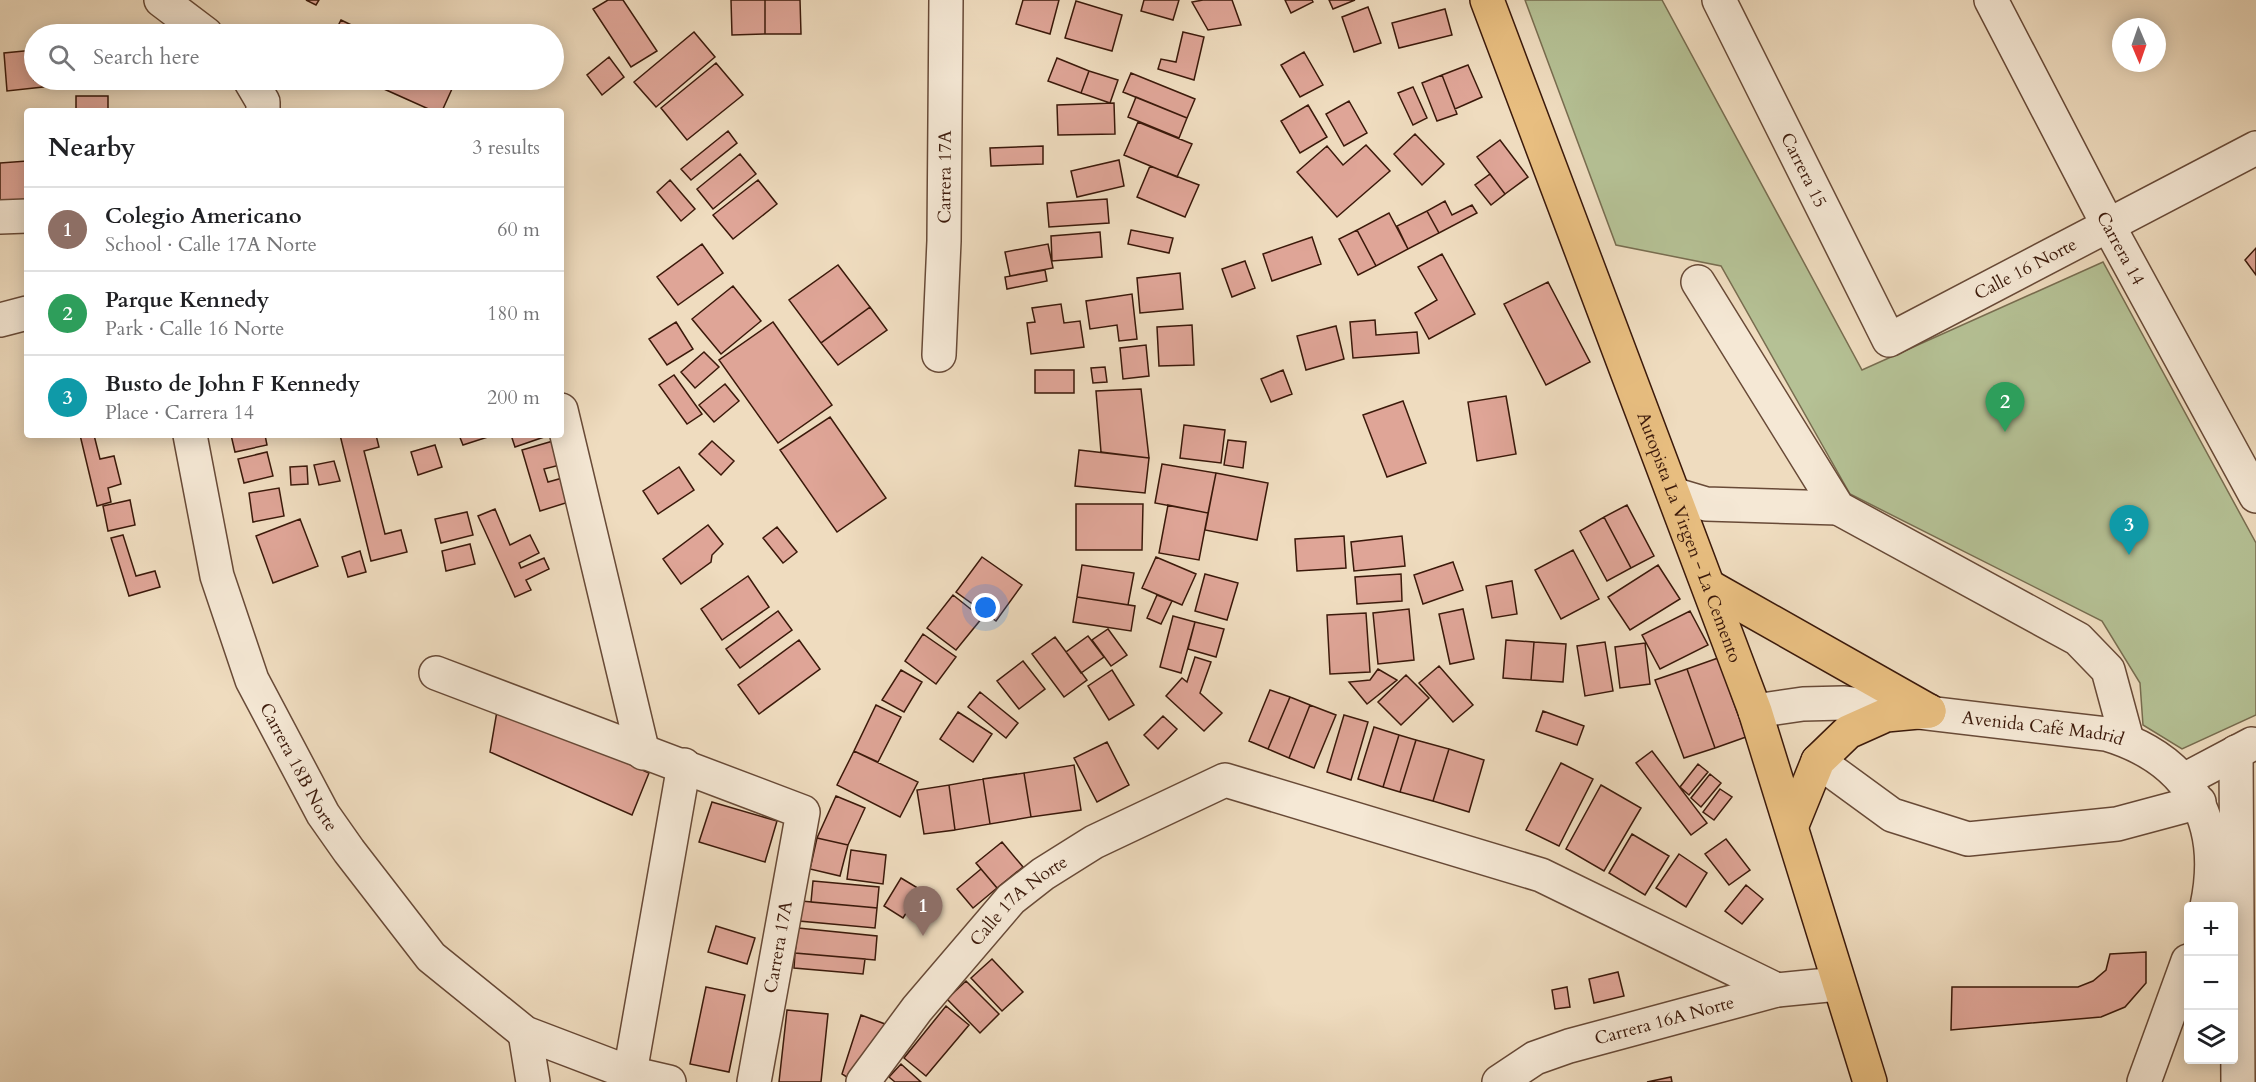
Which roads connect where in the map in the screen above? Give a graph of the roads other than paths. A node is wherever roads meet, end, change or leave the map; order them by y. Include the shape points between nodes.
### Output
1 (161, 0) edge
2 (946, 0) edge
3 (1487, 0) edge
4 (1719, 0) edge
5 (1991, 0) edge
6 (193, 24) edge
7 (256, 90) edge
8 (263, 108) edge
9 (2256, 148) edge
10 (24, 216) edge
11 (0, 217) edge
12 (2108, 225) junction
13 (1698, 282) dead end
14 (24, 314) edge
15 (0, 320) edge
16 (1889, 340) joint
17 (939, 354) dead end
18 (564, 423) edge
19 (191, 438) edge
20 (1676, 495) junction
21 (2256, 496) edge
22 (1838, 508) junction
23 (1710, 587) junction
24 (436, 673) dead end
25 (1755, 711) junction
26 (1929, 711) junction
27 (2127, 740) junction
28 (2246, 747) edge
29 (643, 753) junction
30 (1818, 761) junction
31 (684, 765) junction
32 (2192, 791) junction
33 (1792, 825) junction
34 (2208, 902) edge
35 (2184, 972) edge
36 (1838, 984) junction
37 (1777, 990) junction
38 (525, 1033) junction
39 (2244, 1062) edge
40 (630, 1073) junction
41 (533, 1082) edge
42 (669, 1082) edge
43 (754, 1082) edge
44 (863, 1082) edge
45 (1499, 1082) edge
46 (1870, 1082) edge
47 (2144, 1082) edge

1 - 6 street
2 - 17 street, Carrera 17A
3 - 20 main road, Autopista La Virgen - La Cemento
4 - 16 street, Carrera 15
5 - 12 street, Carrera 14
7 - 8 street
9 - 12 street, Calle 16 Norte
10 - 11 street
12 - 16 street, Calle 16 Norte
12 - 21 street, Carrera 14
13 - 22 street
14 - 15 street
18 - 29 street
19 - 38 street, Carrera 18B Norte via 217,576 252,680 323,814 431,957
20 - 22 street via 1706,504
20 - 23 main road, Autopista La Virgen - La Cemento
22 - 27 street via 2078,639 2108,670
23 - 25 main road, Autopista La Virgen - La Cemento
23 - 26 main road
24 - 29 street
25 - 26 street, Avenida Café Madrid via 1843,703
25 - 33 main road, Autopista La Virgen - La Cemento
26 - 27 street, Avenida Café Madrid
26 - 30 main road via 1886,715 1848,732
27 - 32 street, Avenida Café Madrid via 2164,761
28 - 32 street
28 - 39 street
29 - 31 street
30 - 32 street via 1892,815 1968,839 2116,824
30 - 33 main road
31 - 40 street
31 - 43 street, Carrera 17A via 803,812
32 - 34 street via 2211,857
33 - 36 main road, Autopista La Virgen - La Cemento
35 - 47 street
36 - 37 street, Carrera 16A Norte
36 - 46 main road, Autopista La Virgen - La Cemento
37 - 44 street, Calle 17A Norte via 1541,875 1225,780 1094,842 1011,899 917,1009
37 - 45 street, Carrera 16A Norte via 1569,1046 1535,1058
38 - 40 street, Carrera 18B Norte
38 - 41 street
40 - 42 street, Carrera 18B Norte

